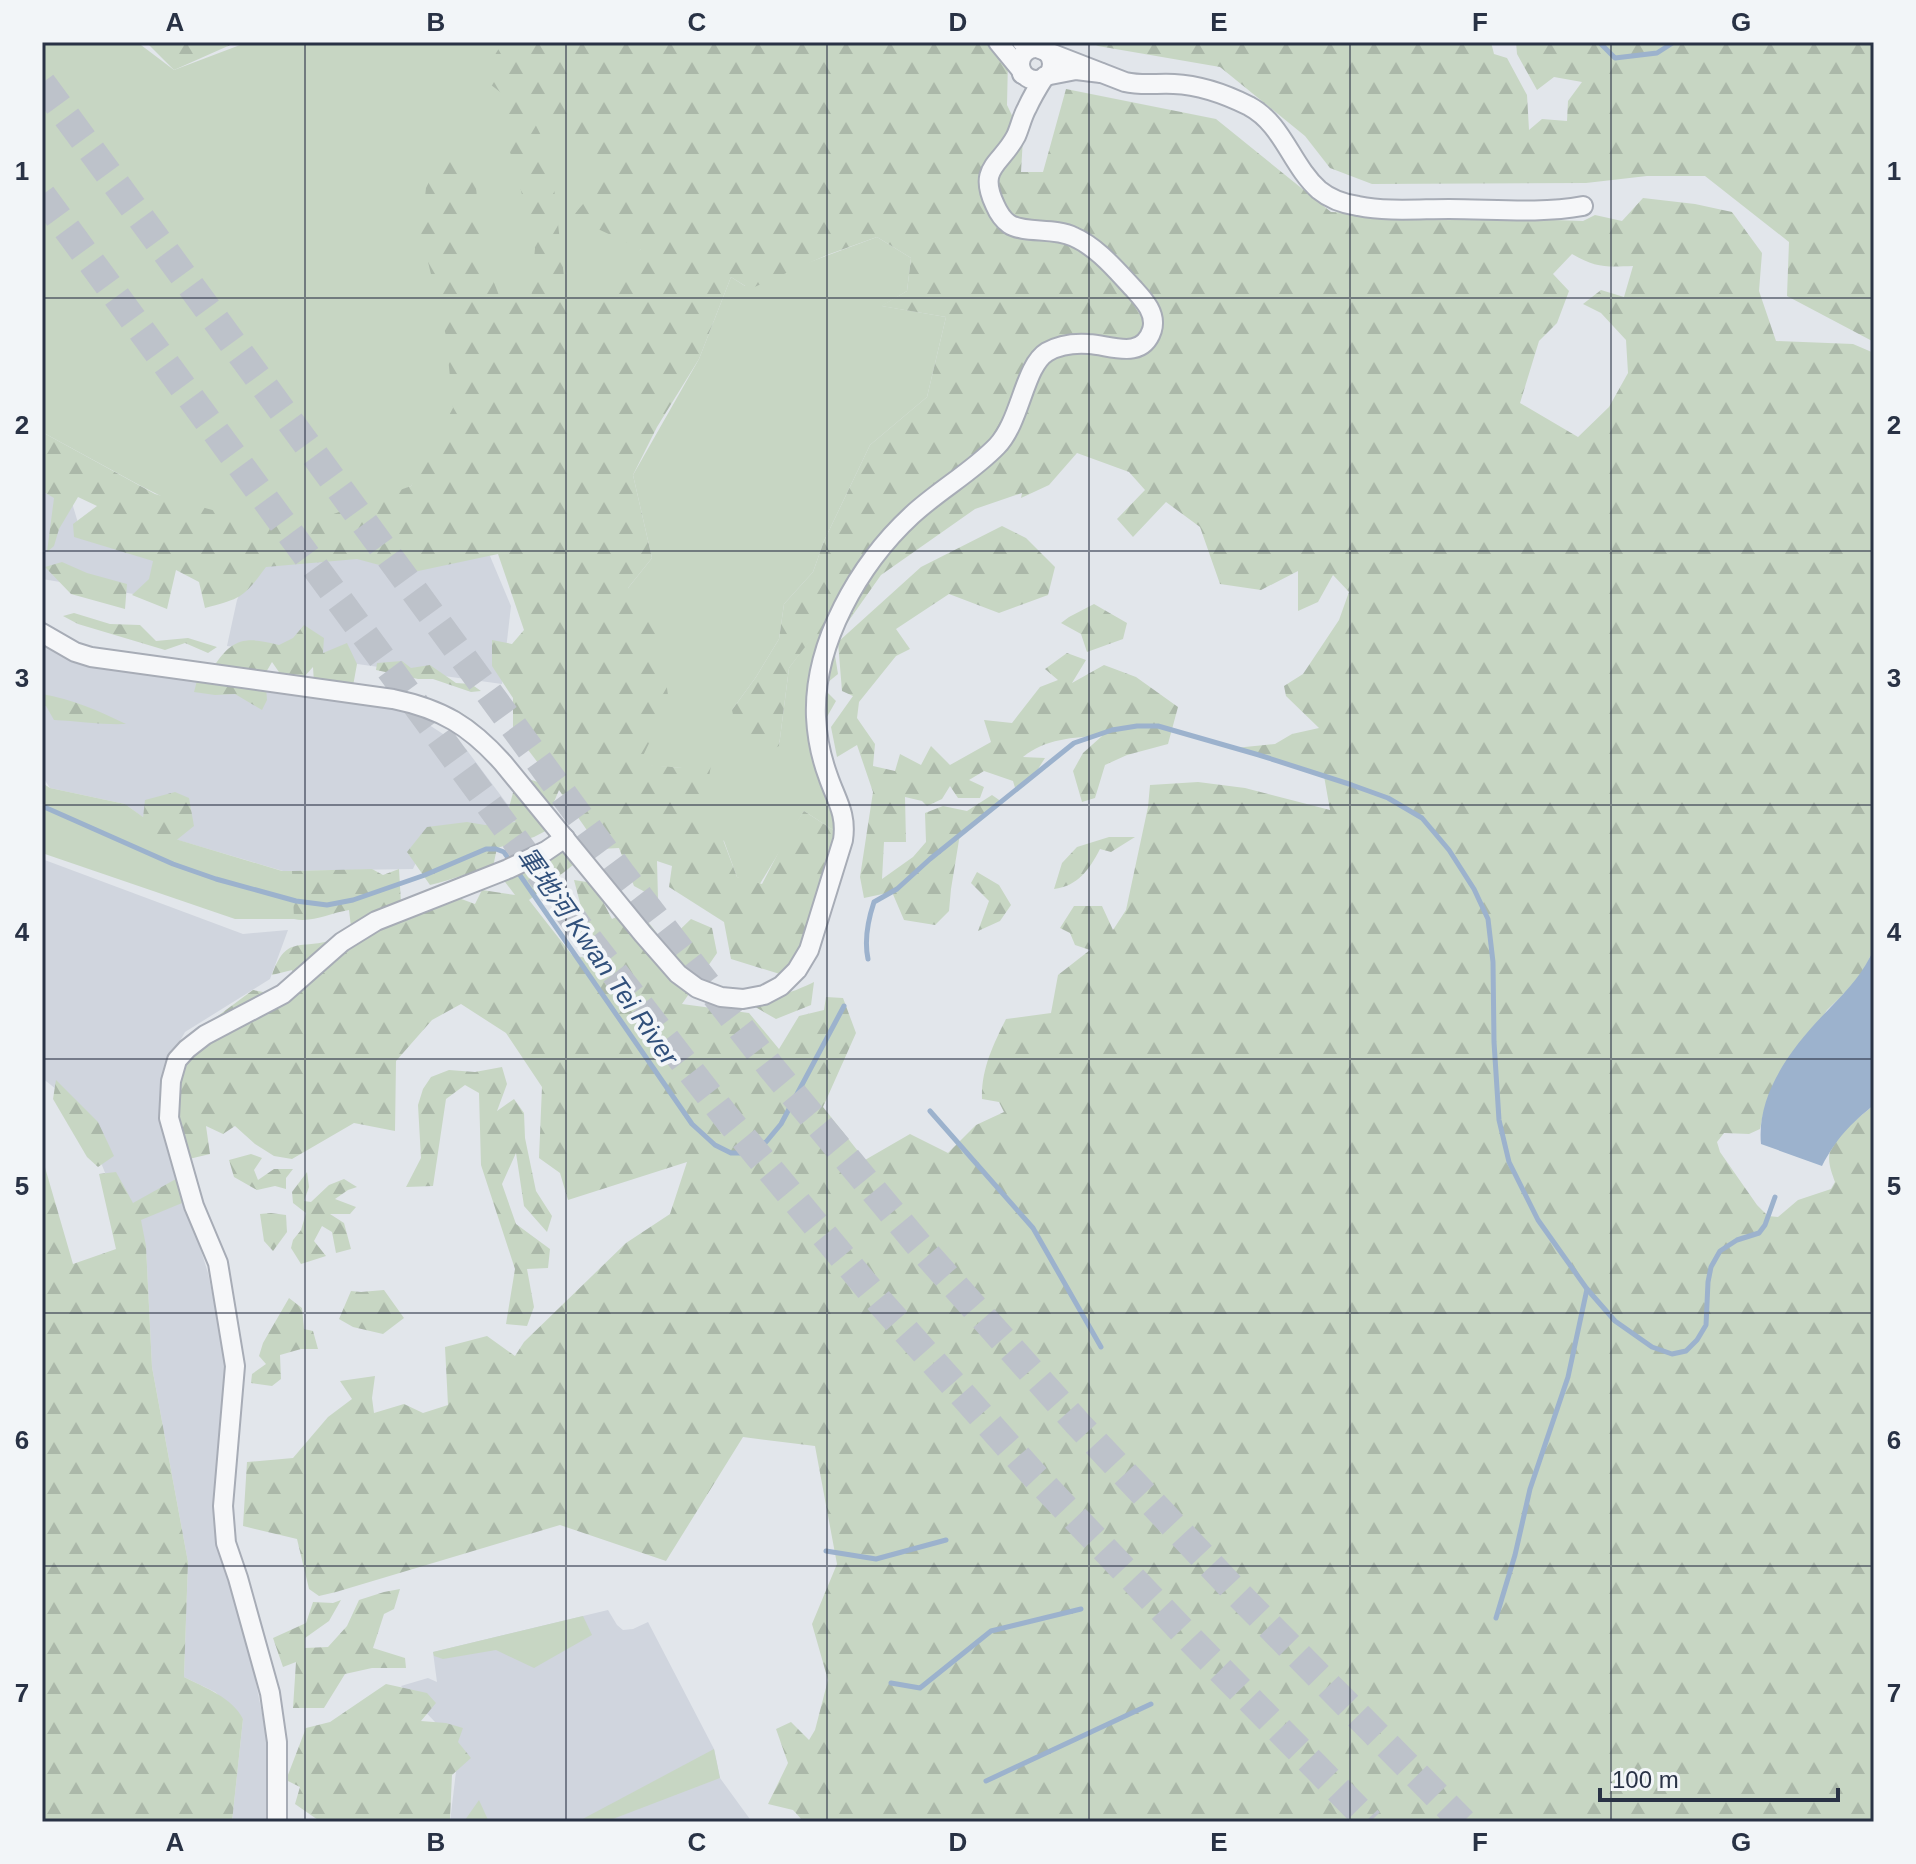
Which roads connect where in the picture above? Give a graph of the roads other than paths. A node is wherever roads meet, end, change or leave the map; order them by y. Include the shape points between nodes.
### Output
1 (998, 42) edge
2 (1022, 42) edge
3 (1042, 49) junction
4 (1021, 70) junction
5 (1101, 73) junction
6 (1045, 76) junction
7 (1021, 120) junction
8 (1583, 206) dead end
9 (42, 633) edge
10 (565, 838) junction
11 (277, 1822) edge

1 - 4 street
2 - 3 street
3 - 4 street via 1025,52
3 - 5 street
3 - 6 street via 1051,64
4 - 6 street via 1032,79
4 - 7 street
5 - 6 street via 1076,70
5 - 8 street via 1142,85 1190,86 1250,107 1271,124 1319,190 1355,206
6 - 7 street
7 - 10 street via 988,179 997,210 1014,226 1061,232 1090,247 1143,299 1151,311 1152,328 1147,339 1130,349 1074,344 1042,356 1001,442 898,529 847,601 822,661 816,705 820,748 843,812 844,831 802,964 781,986 757,997 729,999 697,988 656,949
9 - 10 street via 75,652 102,659 429,708 486,744
10 - 11 street via 513,866 376,921 342,942 283,994 205,1035 177,1060 169,1118 194,1206 218,1263 235,1366 223,1506 226,1543 270,1693 277,1742

